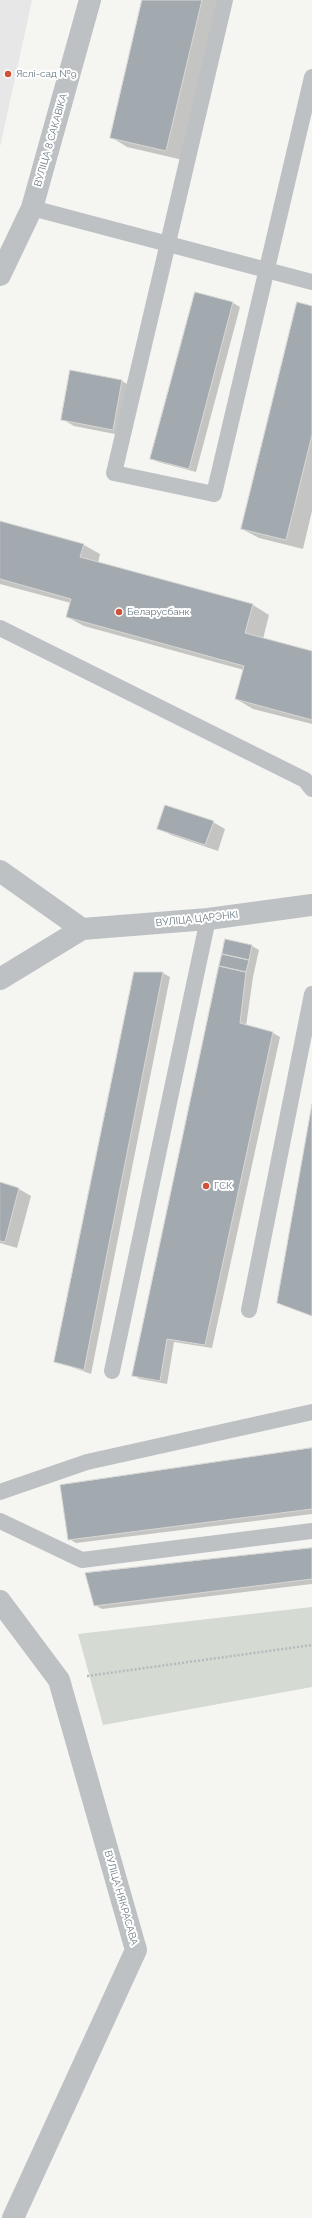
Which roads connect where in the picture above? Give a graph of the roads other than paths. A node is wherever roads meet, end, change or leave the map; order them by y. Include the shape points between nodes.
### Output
1 (90, 0) edge
2 (225, 0) edge
3 (312, 77) edge
4 (32, 208) junction
5 (168, 244) junction
6 (268, 271) junction
7 (0, 275) edge
8 (312, 282) edge
9 (0, 628) edge
10 (312, 790) edge
11 (0, 871) edge
12 (312, 905) edge
13 (208, 919) junction
14 (82, 929) junction
15 (0, 979) edge
16 (312, 994) edge
17 (249, 1310) dead end
18 (112, 1371) dead end
19 (312, 1412) edge
20 (0, 1492) edge
21 (0, 1521) edge
22 (312, 1531) edge
23 (0, 1601) edge
24 (13, 2218) edge

1 - 4 street, ВУЛІЦА 8 САКАВІКА
2 - 5 lane
3 - 6 lane
4 - 5 lane
4 - 7 street, ВУЛІЦА 8 САКАВІКА
5 - 6 lane
5 - 6 lane via 114,473 214,494
6 - 8 lane
9 - 10 lane via 305,780
11 - 14 street
12 - 13 street, ВУЛІЦА ЦАРЭНКІ
13 - 14 street, ВУЛІЦА ЦАРЭНКІ
13 - 18 lane
14 - 15 street
16 - 17 lane
19 - 20 lane via 87,1462
21 - 22 lane via 82,1560
23 - 24 street, ВУЛІЦА НЯКРАСАВА via 59,1680 136,1950

